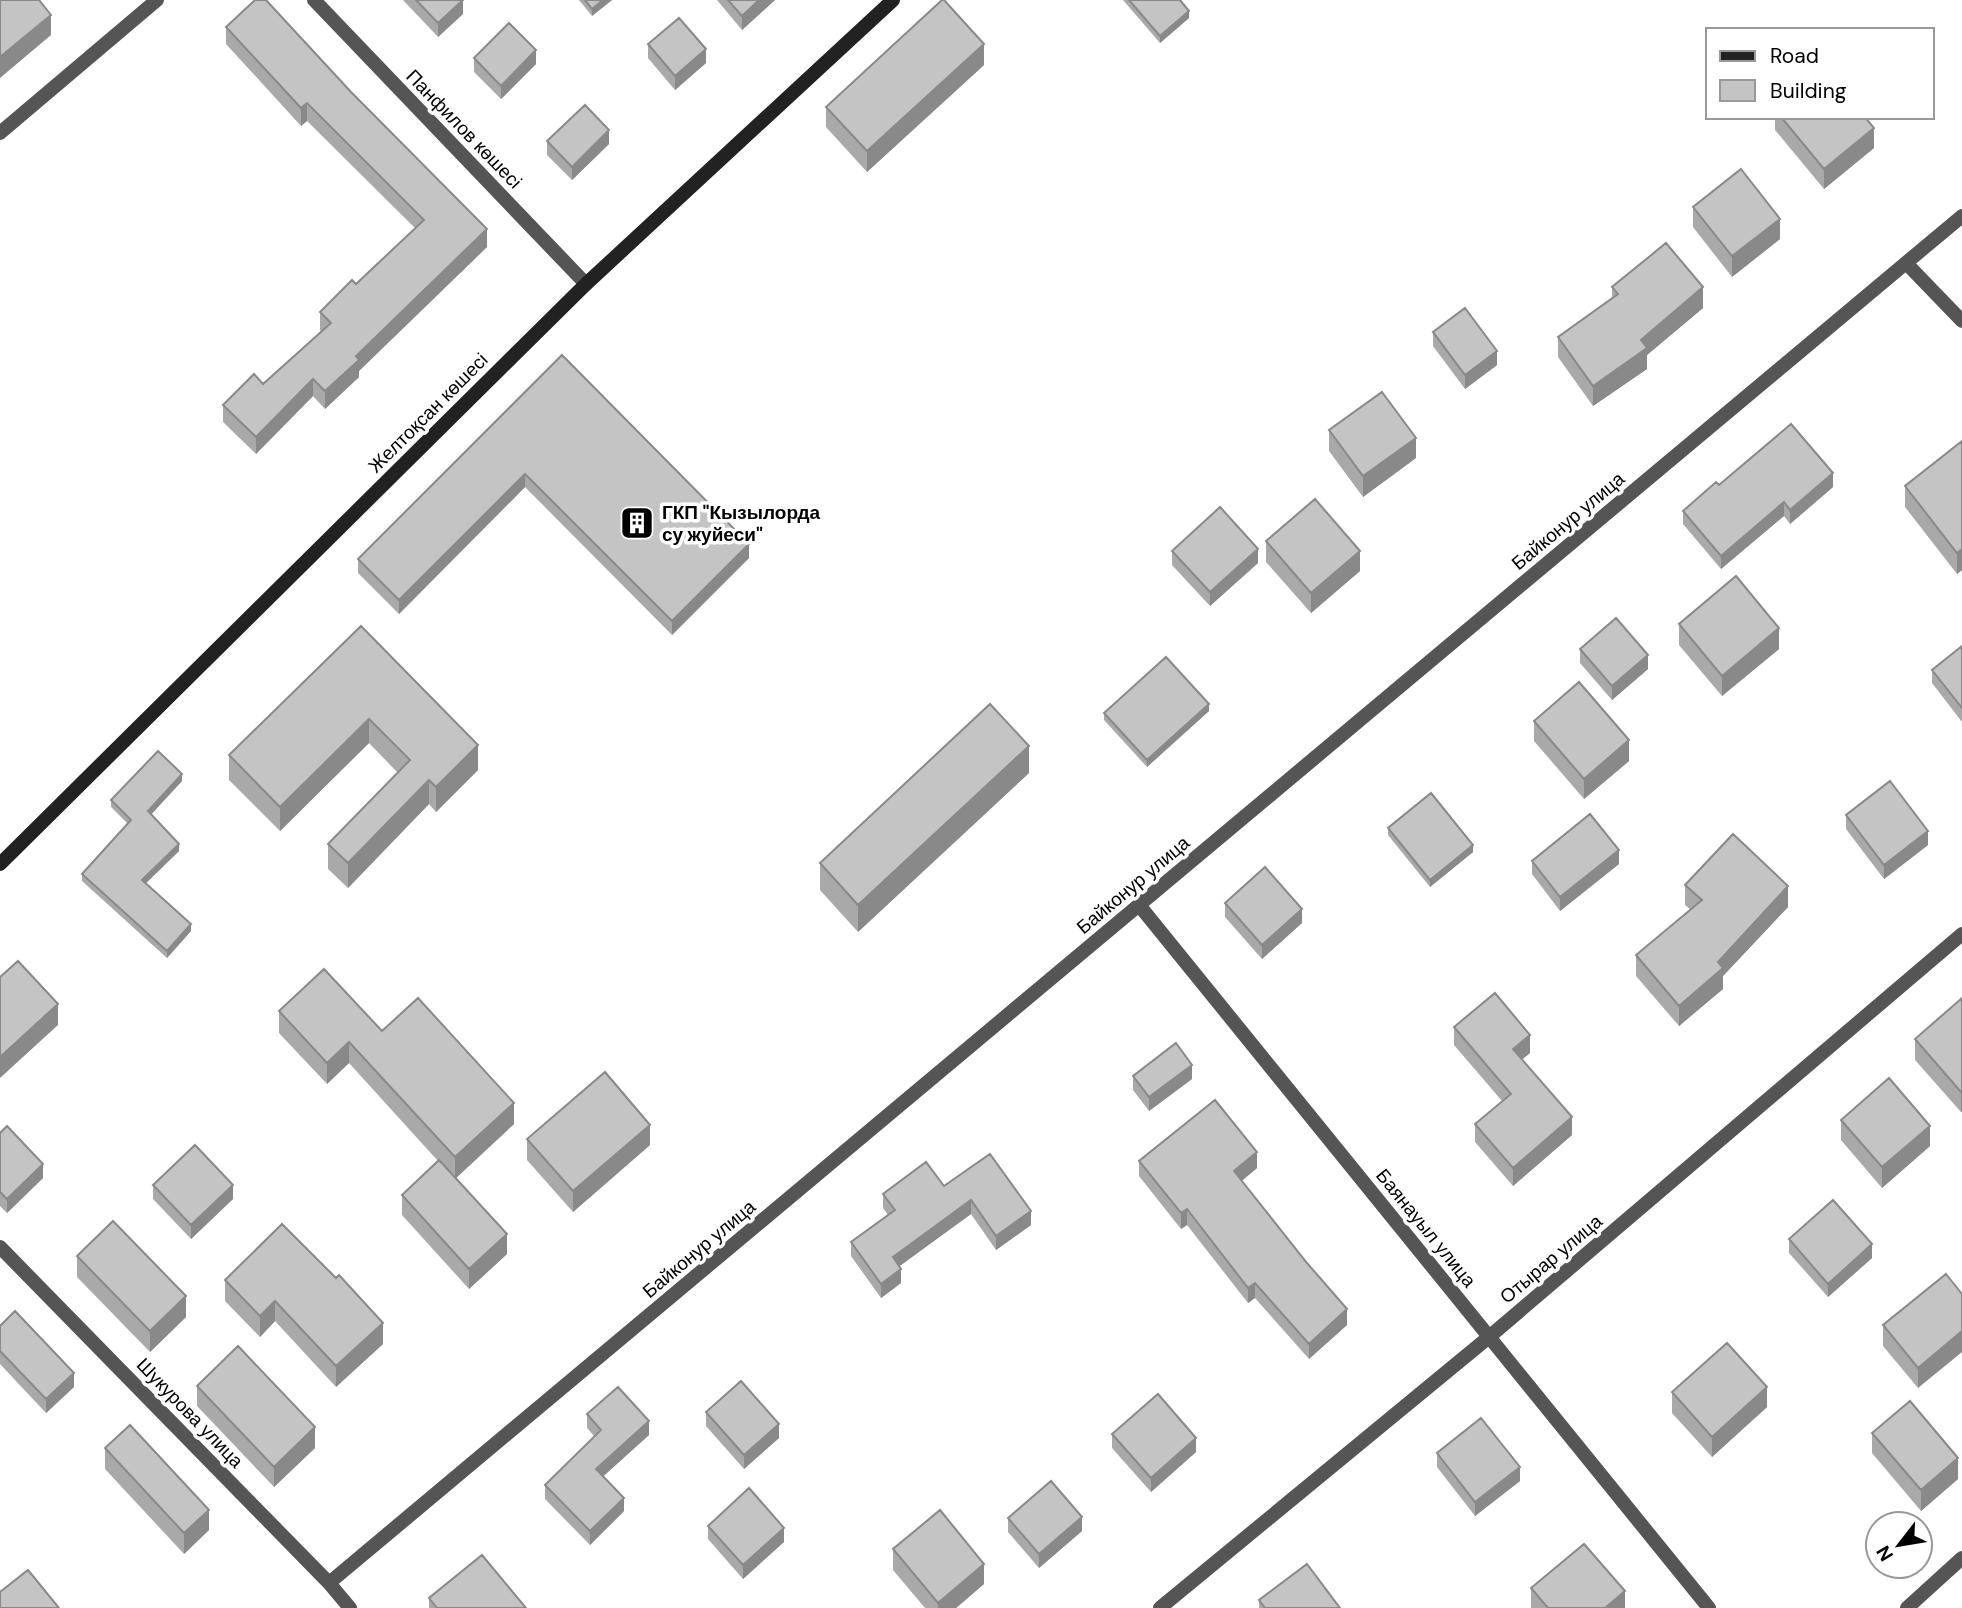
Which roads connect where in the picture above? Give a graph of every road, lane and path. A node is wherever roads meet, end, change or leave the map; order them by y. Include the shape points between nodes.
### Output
1 (156, 0) edge
2 (314, 0) edge
3 (893, 0) edge
4 (0, 133) edge
5 (1962, 216) edge
6 (1906, 263) junction
7 (586, 284) junction
8 (1962, 321) edge
9 (0, 864) edge
10 (1139, 905) junction
11 (1962, 934) edge
12 (0, 1247) edge
13 (1489, 1336) junction
14 (1962, 1558) edge
15 (329, 1583) junction
16 (350, 1608) edge
17 (1160, 1608) edge
18 (1709, 1608) edge
19 (1907, 1608) edge

1 - 4 street
2 - 7 street, Панфилов көшесі
3 - 7 street, Желтоқсан көшесі
5 - 6 street, Байконур улица
6 - 8 street
6 - 10 street, Байконур улица
7 - 9 street, Желтоқсан көшесі
10 - 13 street, Баянауыл улица
10 - 15 street, Байконур улица
11 - 13 street, Отырар улица
12 - 15 street, Шукурова улица
13 - 17 street, Отырар улица
13 - 18 street, Баянауыл улица
14 - 19 street
15 - 16 street, Шукурова улица

